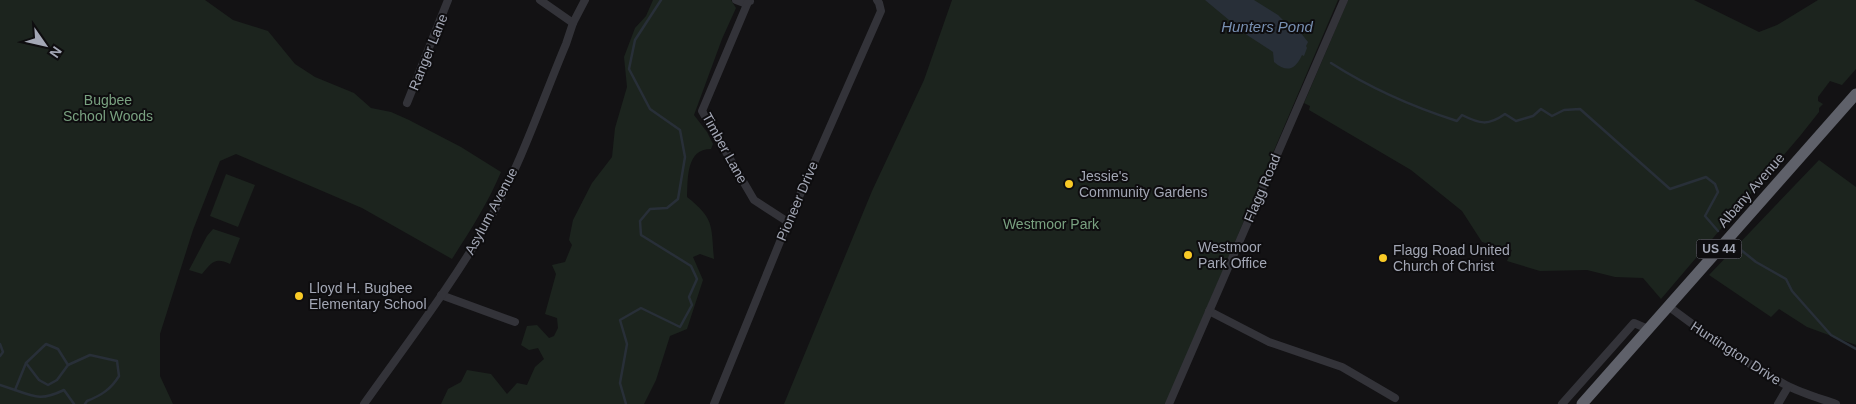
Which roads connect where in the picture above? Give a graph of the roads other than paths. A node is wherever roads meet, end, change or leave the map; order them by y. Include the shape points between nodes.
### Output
1 (448, 0) edge
2 (540, 0) edge
3 (585, 0) edge
4 (736, 0) edge
5 (877, 0) edge
6 (1344, 0) edge
7 (750, 1) edge
8 (573, 23) junction
9 (1856, 94) edge
10 (407, 103) dead end
11 (788, 222) junction
12 (441, 295) junction
13 (1668, 306) junction
14 (1209, 311) junction
15 (515, 322) dead end
16 (1648, 328) junction
17 (1788, 386) junction
18 (1395, 398) dead end
19 (364, 404) edge
20 (714, 404) edge
21 (1169, 404) edge
22 (1562, 404) edge
23 (1582, 404) edge
24 (1778, 404) edge
25 (1836, 404) edge

1 - 10 street, Ranger Lane
2 - 8 street
3 - 8 street, Asylum Avenue
4 - 7 street, Timber Lane
5 - 11 street, Pioneer Drive via 881,11
6 - 14 street, Flagg Road
7 - 11 street, Timber Lane via 702,111 754,200
8 - 12 street, Asylum Avenue via 504,193
9 - 13 highway, Albany Avenue / US 44
11 - 20 street, Pioneer Drive
12 - 15 street
12 - 19 street, Asylum Avenue
13 - 16 highway, Albany Avenue / US 44
13 - 17 street, Huntington Drive via 1730,351
14 - 18 street via 1281,347 1342,367
14 - 21 street, Flagg Road
16 - 22 street via 1634,323
16 - 23 highway, Albany Avenue / US 44
17 - 24 street
17 - 25 street, Huntington Drive

